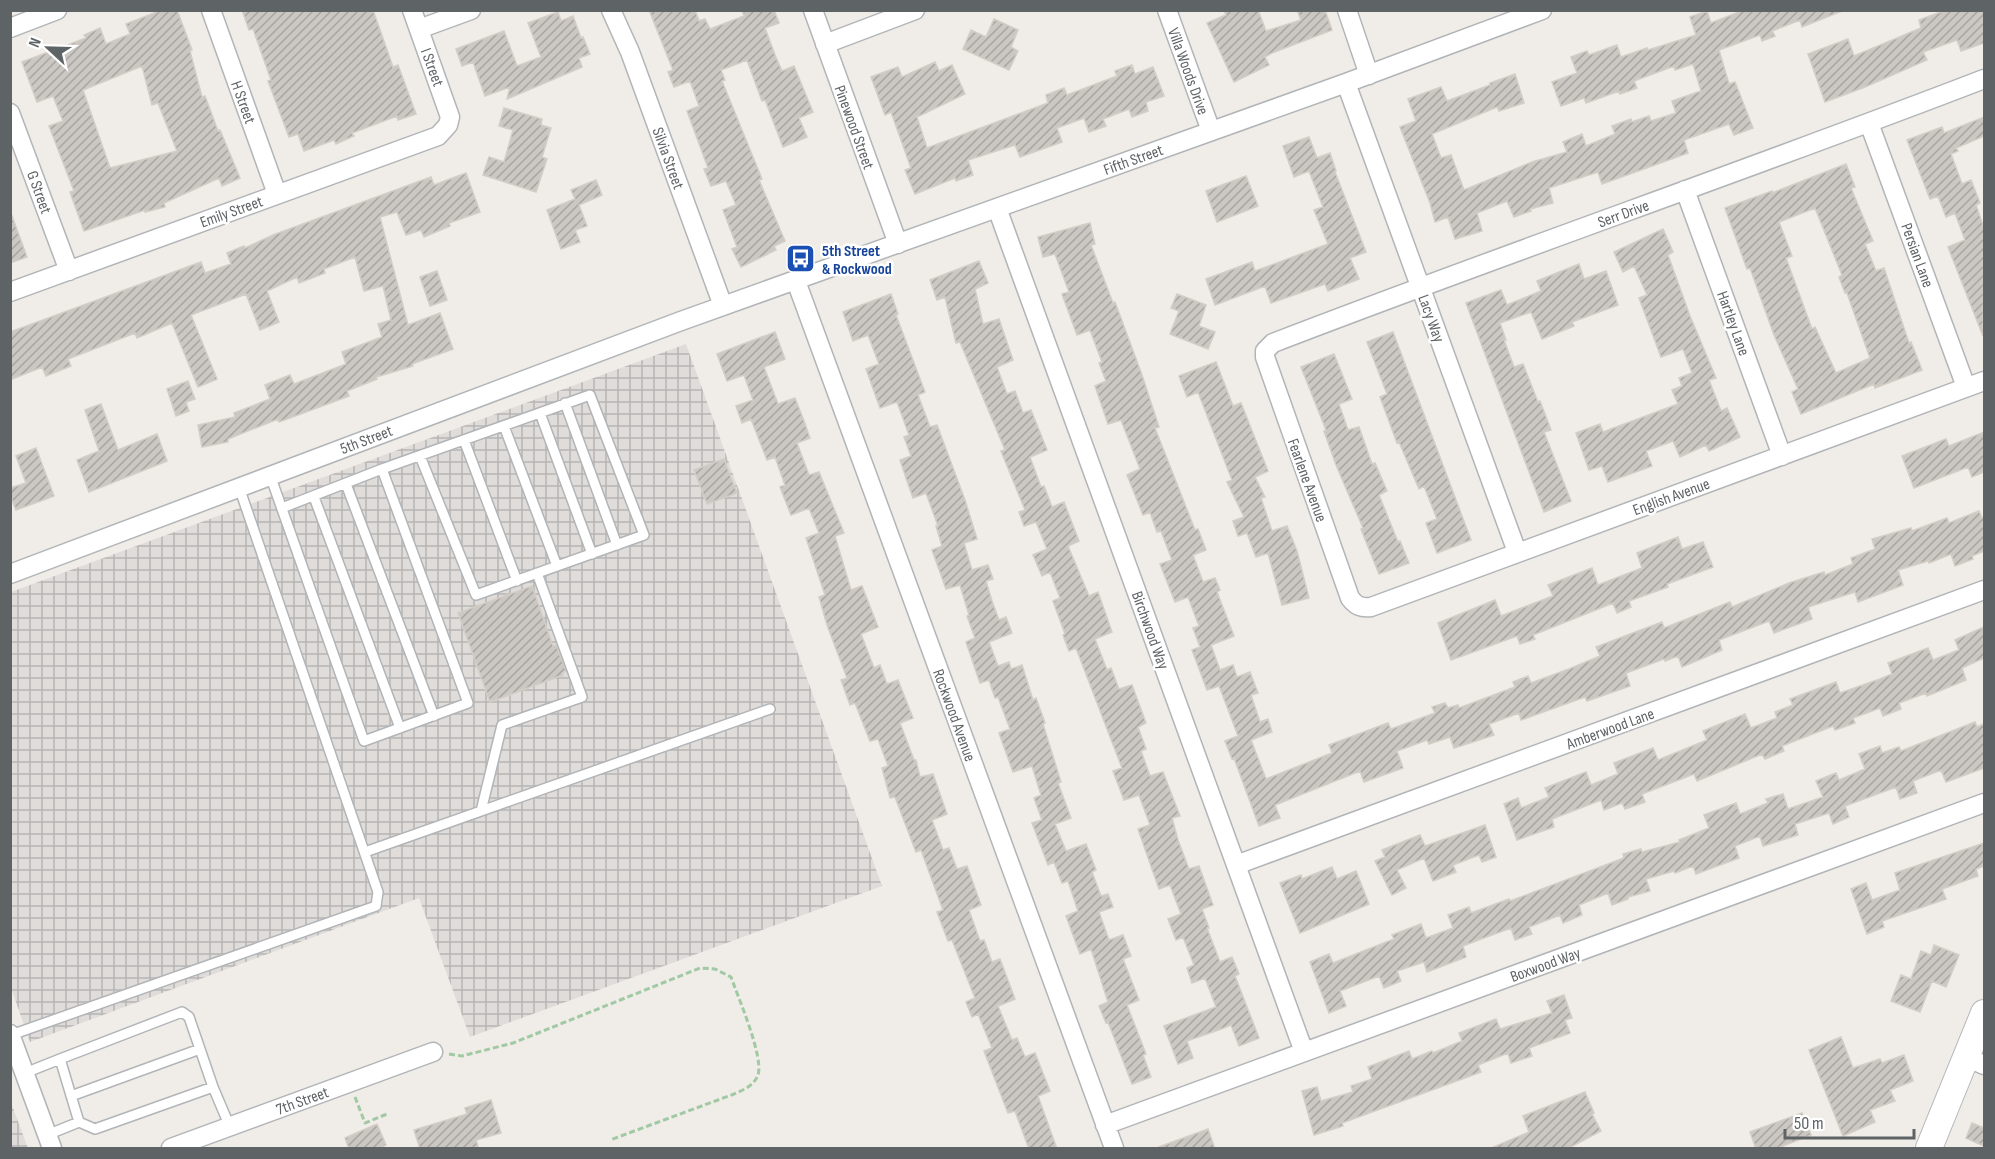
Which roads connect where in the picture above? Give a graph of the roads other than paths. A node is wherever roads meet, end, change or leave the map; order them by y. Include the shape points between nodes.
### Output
1 (57, 10) edge
2 (211, 10) edge
3 (412, 10) edge
4 (471, 10) edge
5 (611, 10) edge
6 (813, 10) edge
7 (915, 10) edge
8 (1167, 10) edge
9 (1347, 10) edge
10 (1542, 10) edge
11 (10, 28) edge
12 (420, 29) junction
13 (825, 44) junction
14 (1370, 75) junction
15 (1984, 79) edge
16 (1346, 83) junction
17 (10, 113) edge
18 (1869, 123) junction
19 (448, 125) joint
20 (1211, 130) junction
21 (1685, 190) junction
22 (277, 194) junction
23 (997, 208) junction
24 (898, 244) junction
25 (69, 271) junction
26 (796, 281) junction
27 (1420, 286) junction
28 (10, 292) edge
29 (723, 306) junction
30 (1265, 351) joint
31 (1984, 381) edge
32 (1966, 387) junction
33 (566, 404) junction
34 (540, 413) junction
35 (504, 426) junction
36 (464, 440) junction
37 (420, 456) junction
38 (1782, 456) junction
39 (382, 470) junction
40 (270, 476) junction
41 (346, 484) junction
42 (239, 487) junction
43 (314, 497) junction
44 (282, 508) junction
45 (617, 545) junction
46 (1517, 552) junction
47 (592, 554) junction
48 (557, 566) junction
49 (537, 573) junction
50 (10, 574) edge
51 (517, 581) junction
52 (1984, 590) edge
53 (1358, 606) joint
54 (770, 709) dead end
55 (434, 716) junction
56 (400, 728) junction
57 (1984, 803) edge
58 (481, 811) junction
59 (365, 852) junction
60 (1236, 865) junction
61 (1984, 1013) edge
62 (11, 1035) edge
63 (200, 1049) junction
64 (433, 1052) road end
65 (1304, 1052) junction
66 (60, 1059) junction
67 (1975, 1061) edge
68 (25, 1073) junction
69 (211, 1088) junction
70 (71, 1095) junction
71 (79, 1122) junction
72 (1105, 1125) junction
73 (230, 1127) junction
74 (50, 1142) edge
75 (171, 1149) edge
76 (1114, 1149) edge
77 (1929, 1149) edge

1 - 11 street
2 - 22 street, H Street
3 - 12 street, I Street
4 - 12 street
5 - 29 street, Silvia Street
6 - 13 street, Pinewood Street
7 - 13 street
8 - 20 street, Villa Woods Drive
9 - 14 street
10 - 14 street, Fifth Street
12 - 19 street, I Street via 448,109
13 - 24 street, Pinewood Street
14 - 16 street, Fifth Street
15 - 18 street, Serr Drive
16 - 20 street, Fifth Street
16 - 27 street, Lacy Way
17 - 25 street, G Street
18 - 21 street, Serr Drive
18 - 32 street, Persian Lane
19 - 22 street, Emily Street via 438,136
20 - 23 street, Fifth Street
21 - 27 street, Serr Drive
21 - 38 street, Hartley Lane
22 - 25 street, Emily Street
23 - 24 street, Fifth Street
23 - 60 street, Birchwood Way
24 - 26 street, Fifth Street
25 - 28 street, Emily Street
26 - 29 street, Fifth Street
26 - 72 street, Rockwood Avenue
27 - 30 street, Serr Drive via 1273,343
27 - 46 street, Lacy Way
29 - 40 street, 5th Street
30 - 53 street, Fearlene Avenue via 1266,364 1350,598
31 - 32 street, English Avenue
32 - 38 street, English Avenue
33 - 34 lane
33 - 45 lane
33 - 45 lane via 590,394 644,535
34 - 35 lane
34 - 47 lane
35 - 36 lane
35 - 48 lane
36 - 37 lane
36 - 51 lane
37 - 39 lane
37 - 51 lane via 476,595
38 - 46 street, English Avenue
39 - 41 lane
39 - 55 lane via 468,704
40 - 42 street, 5th Street
40 - 44 lane
41 - 43 lane
41 - 55 lane
42 - 50 street, 5th Street
42 - 59 lane
43 - 44 lane
43 - 56 lane
44 - 56 lane via 364,741
45 - 47 lane
46 - 53 street, English Avenue via 1371,607
47 - 48 lane
48 - 49 lane
49 - 51 lane
49 - 58 lane via 582,697 502,725
52 - 60 street, Amberwood Lane
54 - 58 lane
55 - 56 lane
57 - 65 street, Boxwood Way
58 - 59 lane
59 - 62 lane via 378,891 376,906
60 - 65 street, Birchwood Way
61 - 67 street
62 - 68 street
63 - 66 lane via 189,1017 182,1012
63 - 69 lane
63 - 70 lane
64 - 73 street, 7th Street
65 - 72 street, Boxwood Way
66 - 68 lane
66 - 70 lane
67 - 77 street
68 - 74 street
69 - 71 lane via 95,1130
69 - 73 lane
70 - 71 lane
71 - 74 lane
72 - 76 street, Rockwood Avenue
73 - 75 street, 7th Street

